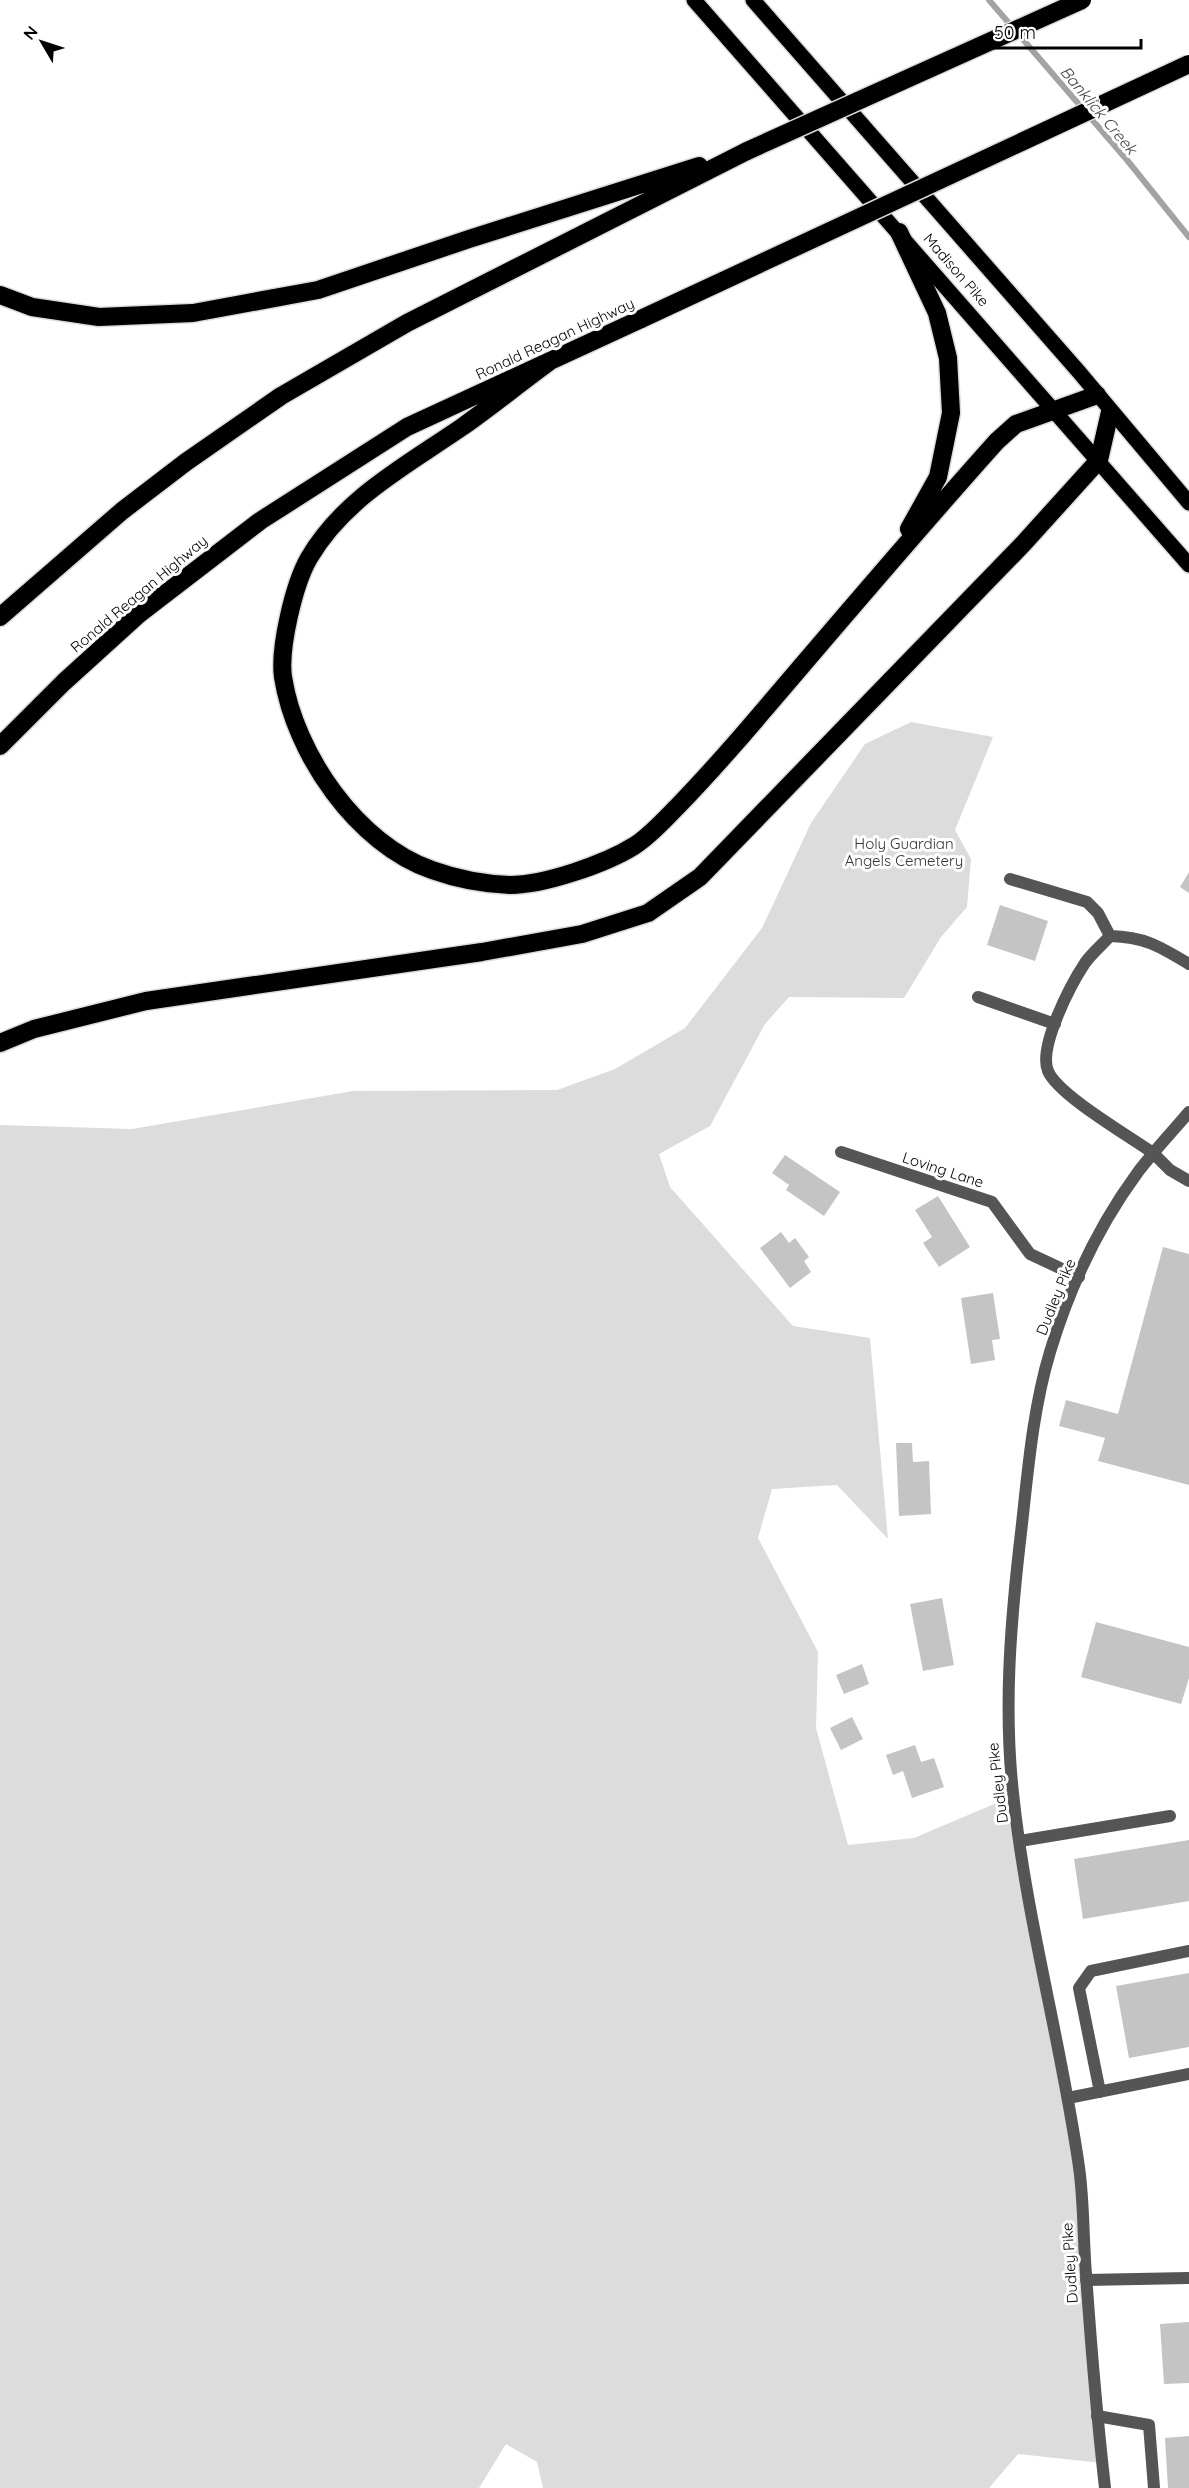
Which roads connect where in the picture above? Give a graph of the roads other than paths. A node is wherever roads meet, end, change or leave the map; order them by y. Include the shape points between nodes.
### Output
1 (694, 0) edge
2 (753, 0) edge
3 (1082, 0) edge
4 (1189, 64) edge
5 (747, 151) junction
6 (899, 232) junction
7 (0, 295) edge
8 (549, 362) junction
9 (1097, 395) junction
10 (1055, 411) junction
11 (1110, 412) junction
12 (1099, 460) junction
13 (1189, 503) edge
14 (890, 563) junction
15 (1189, 565) edge
16 (0, 617) edge
17 (0, 746) edge
18 (1010, 879) dead end
19 (1110, 936) junction
20 (1189, 964) edge
21 (978, 997) dead end
22 (1055, 1024) junction
23 (0, 1043) edge
24 (1189, 1112) edge
25 (841, 1152) dead end
26 (1153, 1153) junction
27 (1189, 1181) edge
28 (1079, 1277) junction
29 (1170, 1816) dead end
30 (1020, 1841) junction
31 (1189, 1952) edge
32 (1189, 2074) edge
33 (1100, 2092) junction
34 (1068, 2098) junction
35 (1188, 2278) edge
36 (1086, 2280) junction
37 (1097, 2416) junction
38 (1105, 2488) edge
39 (1154, 2488) edge

1 - 6 main road, Madison Pike
2 - 9 main road, Madison Pike
3 - 5 highway, bridge
4 - 8 highway, Ronald Reagan Highway, bridge
5 - 7 highway via 318,290 193,313 99,317 32,307
5 - 16 highway via 407,323 281,396 122,511
6 - 10 main road, Madison Pike
6 - 14 highway via 938,313 948,358 951,413 938,477
8 - 14 highway via 360,499 331,528 308,560 292,606 285,633 283,674 300,736 319,771 354,816 394,851 429,869 472,881 513,885 598,864 633,847 650,835 709,774
8 - 17 highway, Ronald Reagan Highway via 407,427 260,521 139,614
9 - 10 highway
9 - 11 main road, Madison Pike
10 - 12 main road, Madison Pike
10 - 14 highway via 1016,424 997,441
11 - 12 highway
11 - 13 main road, Madison Pike
12 - 15 main road, Madison Pike
12 - 23 highway via 1023,544 700,878 648,913 582,934 471,954 146,1001 34,1029
18 - 19 street via 1088,902
19 - 20 street via 1134,937 1158,945
19 - 22 street via 1085,963
21 - 22 street
22 - 26 street via 1046,1051 1047,1070 1063,1090
24 - 26 street, Dudley Pike
25 - 28 street, Loving Lane via 992,1202 1030,1254
26 - 27 street
26 - 28 street, Dudley Pike via 1098,1235
28 - 30 street, Dudley Pike via 1050,1353 1038,1407 1013,1602 1007,1734
29 - 30 street
30 - 34 street, Dudley Pike
31 - 33 street via 1091,1971 1079,1988
32 - 33 street
33 - 34 street
34 - 36 street, Dudley Pike via 1080,2171
35 - 36 street
36 - 37 street, Dudley Pike
37 - 38 street, Dudley Pike
37 - 39 street via 1149,2425

